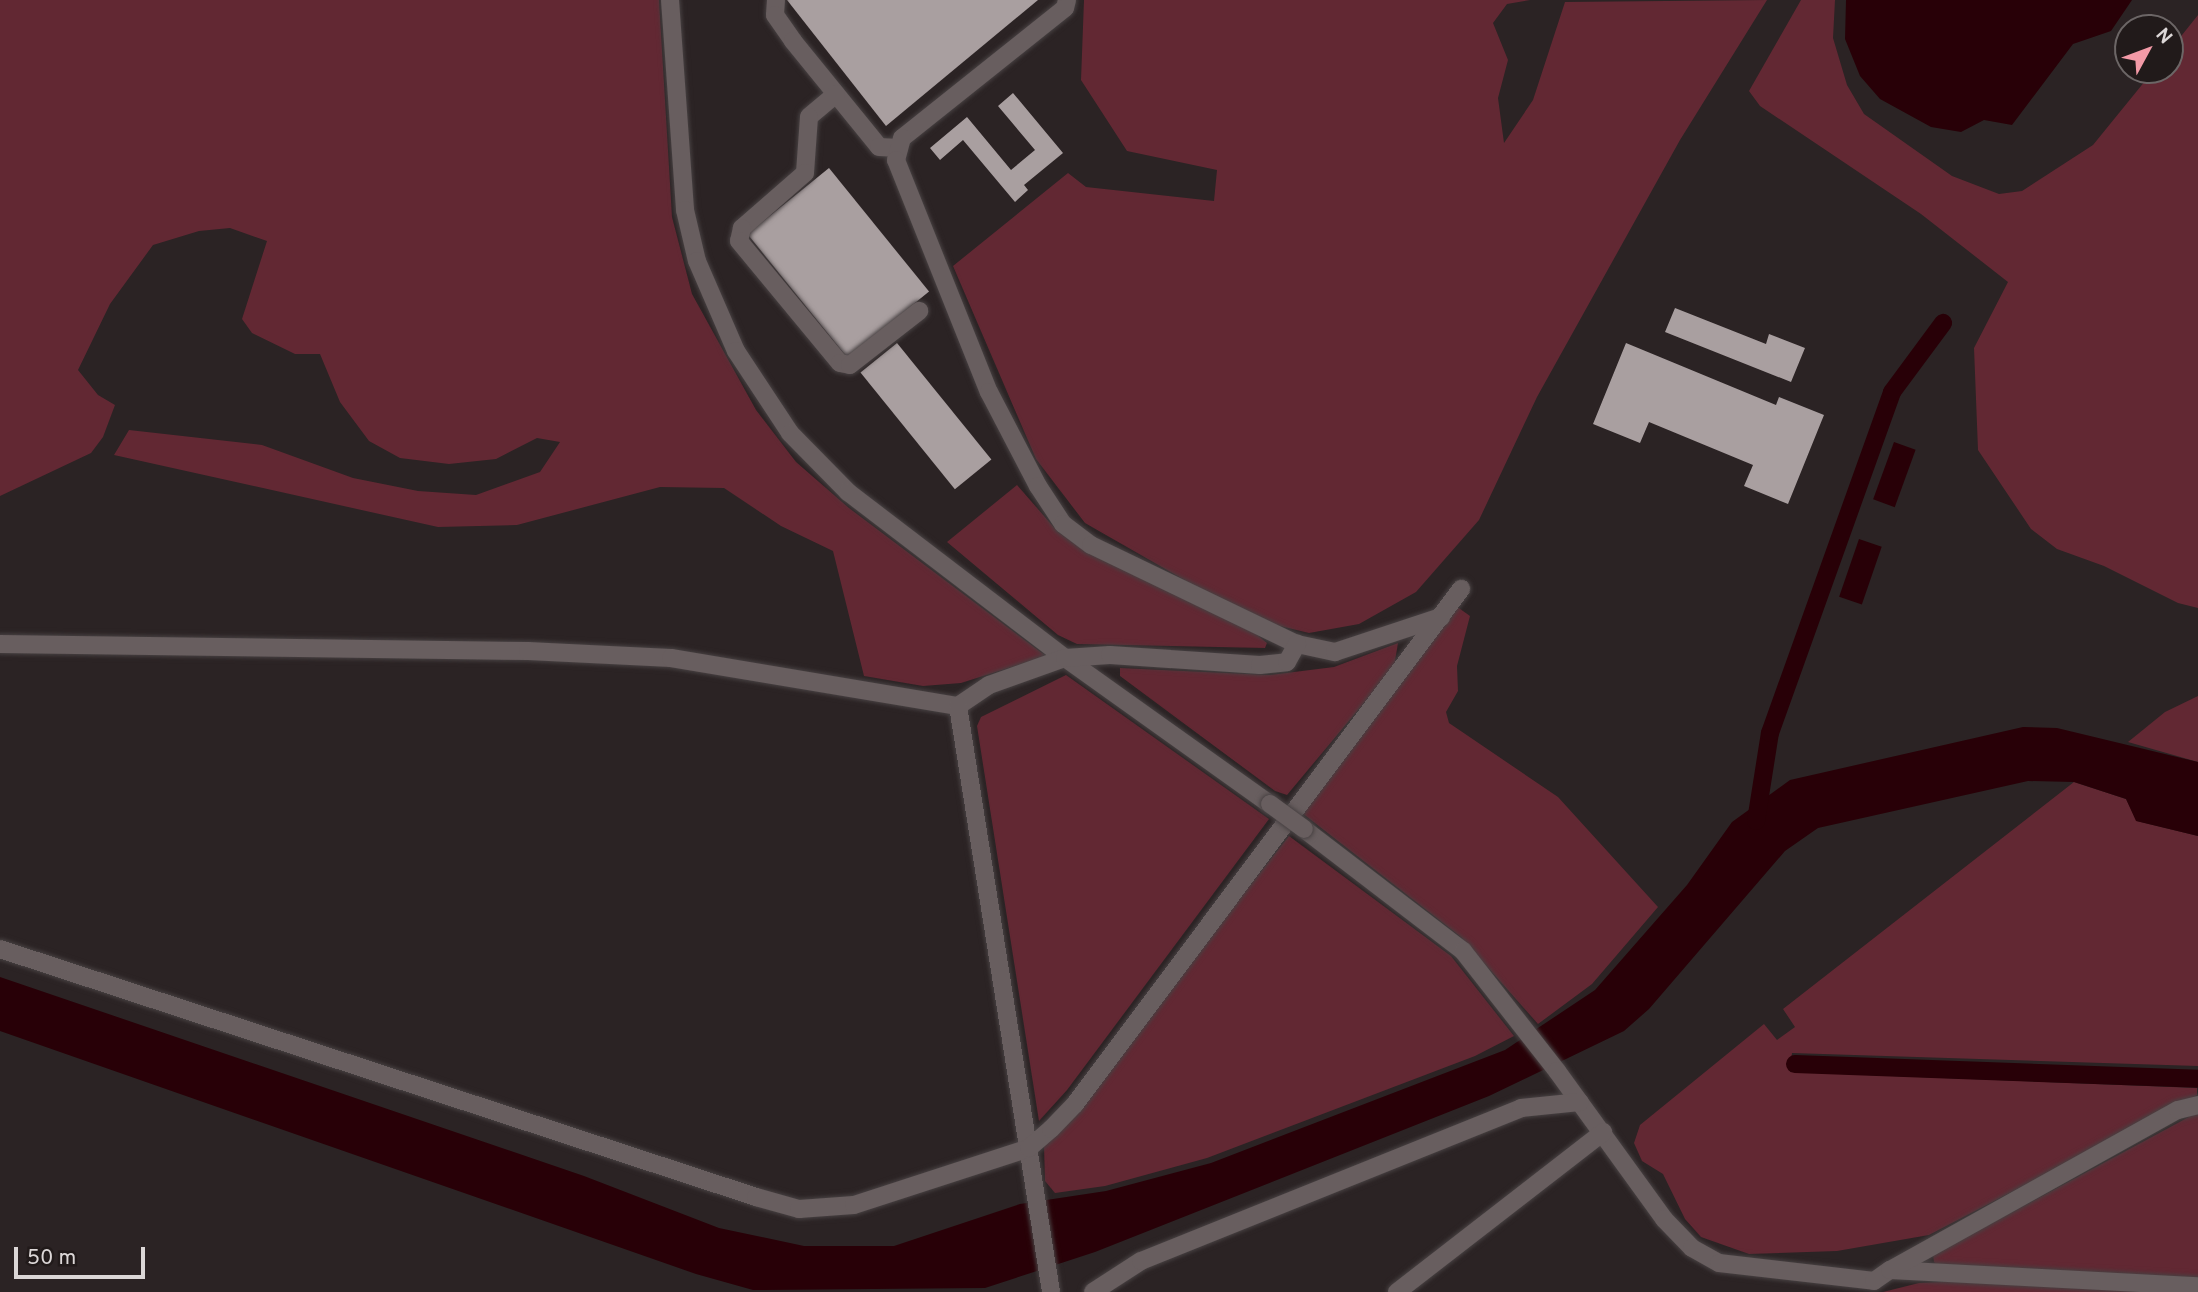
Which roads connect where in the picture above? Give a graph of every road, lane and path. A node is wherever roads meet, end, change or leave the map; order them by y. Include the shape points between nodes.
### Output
1 (670, 0) edge
2 (1067, 0) edge
3 (775, 1) edge
4 (836, 94) junction
5 (899, 148) junction
6 (919, 311) dead end
7 (1461, 589) dead end
8 (1441, 617) junction
9 (0, 644) edge
10 (1297, 644) junction
11 (1065, 657) junction
12 (958, 706) junction
13 (0, 949) edge
14 (1580, 1102) junction
15 (2198, 1105) edge
16 (1604, 1132) junction
17 (1029, 1148) junction
18 (1890, 1269) junction
19 (2198, 1286) edge
20 (1051, 1292) edge
21 (1093, 1292) edge
22 (1397, 1292) edge

1 - 11 street via 685,210 712,302 757,388 790,433 848,492
2 - 5 street via 1065,8 902,138
3 - 4 street via 781,24
4 - 5 street via 879,147
4 - 6 street via 809,117 805,173 742,228 739,241 840,363 850,365
5 - 10 street via 896,160 989,392 1063,524 1139,572
7 - 8 street
8 - 10 street via 1335,652
8 - 17 street via 1076,1104
9 - 12 street via 528,651 671,658
10 - 11 street via 1287,662 1260,664 1110,655
11 - 12 street via 989,685
11 - 14 street, bridge via 1304,829 1463,951
12 - 17 street
13 - 17 street via 799,1209 854,1205
14 - 16 street
14 - 21 street via 1521,1108 1141,1261
15 - 18 street via 2178,1110
16 - 18 street via 1664,1219 1692,1248 1719,1263 1874,1281
16 - 22 street
17 - 20 street
18 - 19 street

